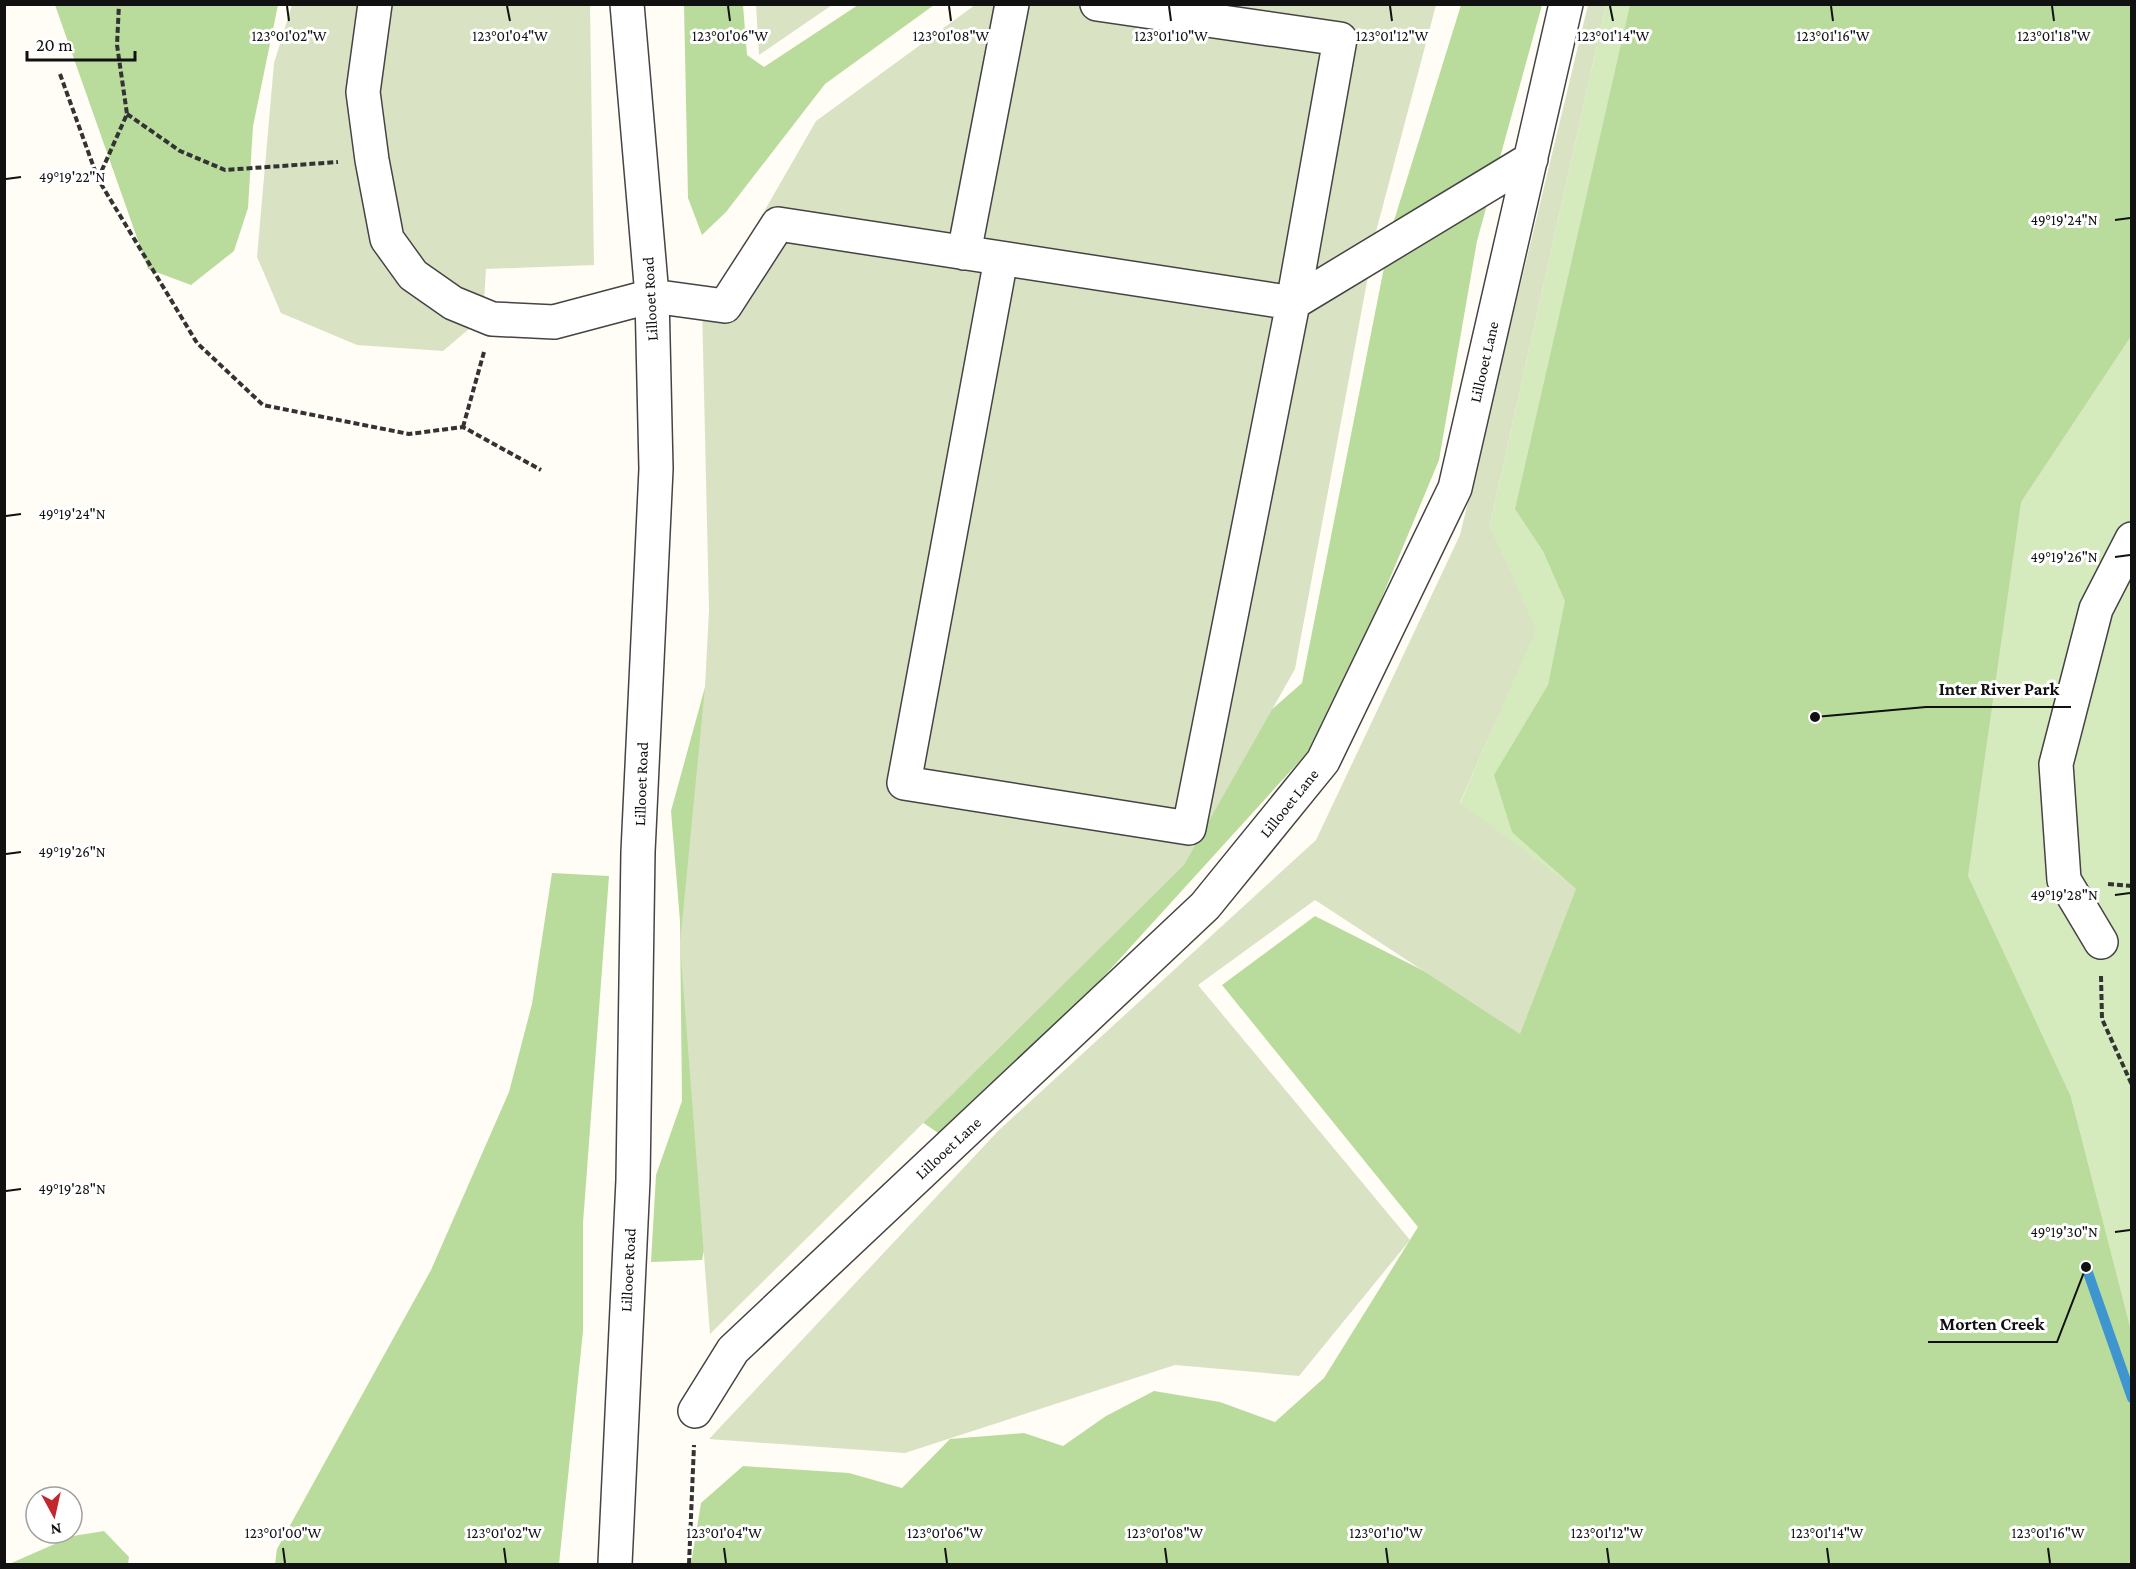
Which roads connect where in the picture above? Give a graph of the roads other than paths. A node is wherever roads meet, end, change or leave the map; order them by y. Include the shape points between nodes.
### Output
1 (375, 4) edge
2 (627, 4) edge
3 (1012, 4) edge
4 (1097, 4) edge
5 (1566, 4) edge
6 (1531, 159) junction
7 (964, 253) junction
8 (1000, 259) junction
9 (651, 296) junction
10 (1293, 303) junction
11 (2132, 539) edge
12 (2101, 942) road end
13 (695, 1411) road end
14 (615, 1564) edge

1 - 9 street via 363,92 372,160 387,239 413,275 453,303 492,320 554,322
2 - 9 street, Lillooet Road
3 - 7 street
4 - 10 street via 1340,39
5 - 6 street, Lillooet Lane
6 - 10 street
6 - 13 street, Lillooet Lane via 1455,488 1323,761 1205,906 733,1350
7 - 8 street
7 - 9 street via 778,224 725,306
8 - 10 street
8 - 10 street via 904,783 1189,828
9 - 14 street, Lillooet Road via 656,469 638,852 633,1180
11 - 12 street via 2096,609 2056,764 2064,880

